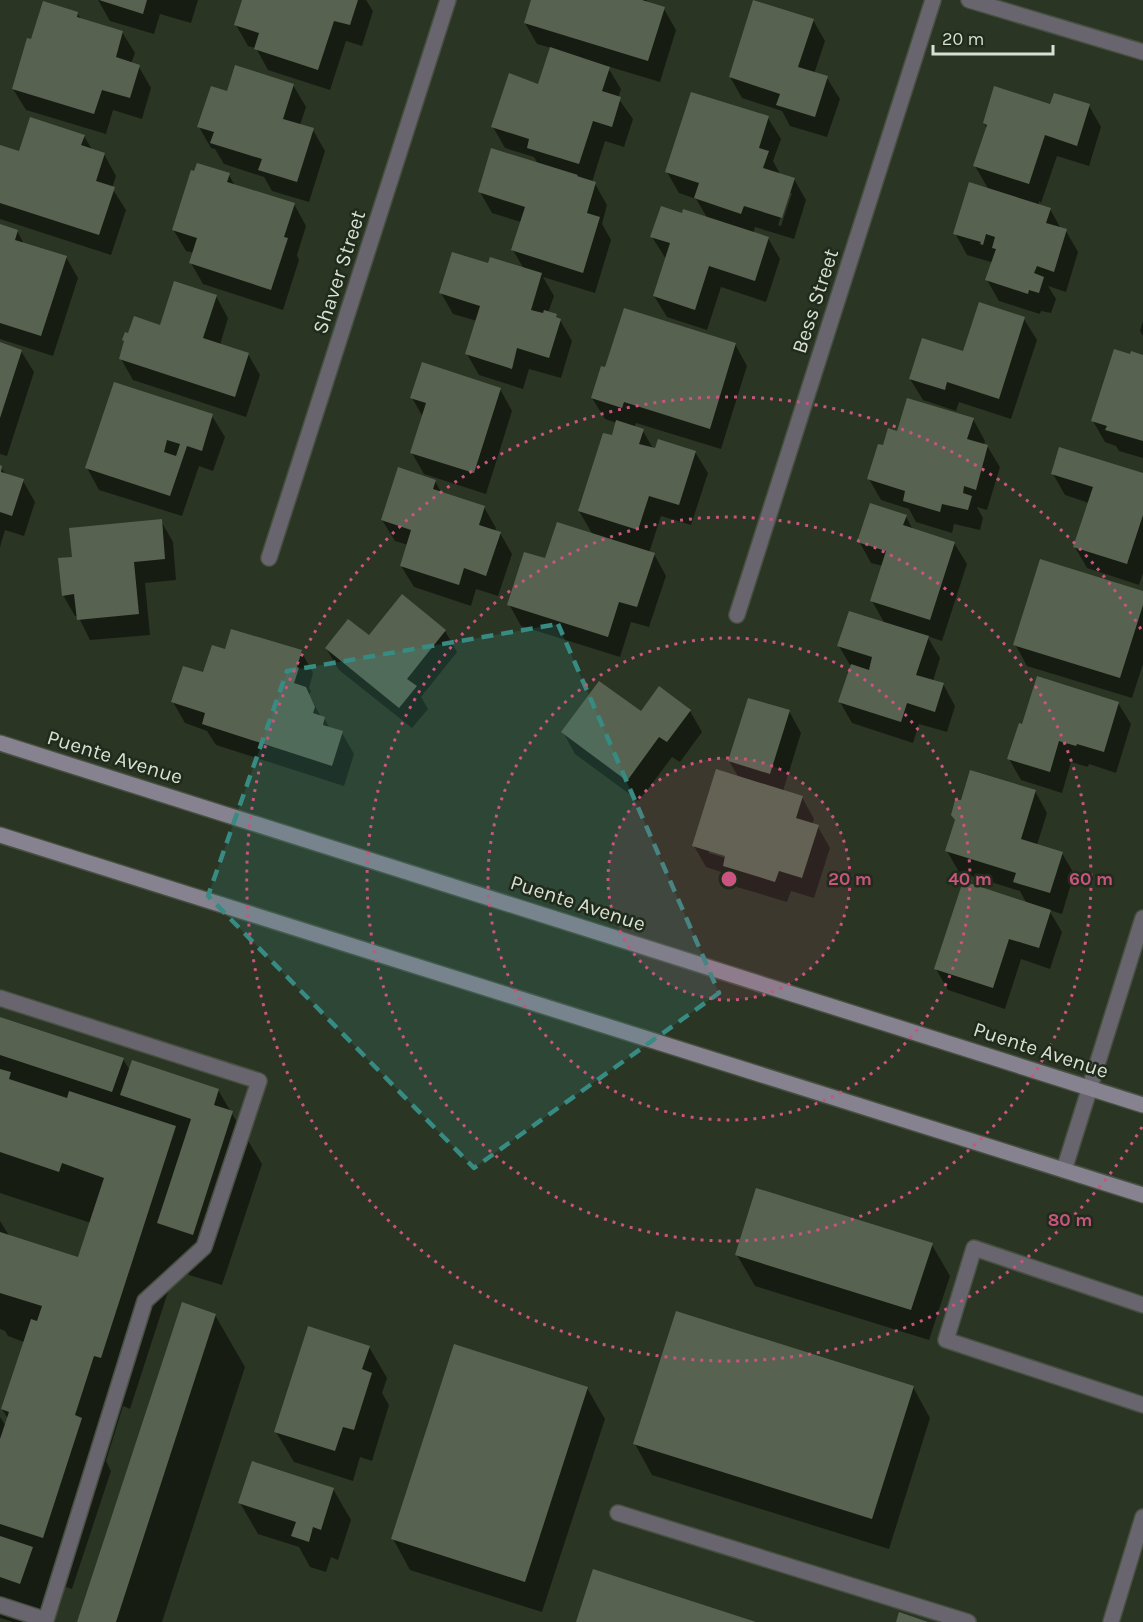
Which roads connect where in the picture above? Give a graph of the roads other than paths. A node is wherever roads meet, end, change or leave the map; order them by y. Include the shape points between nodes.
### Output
1 (448, 0) edge
2 (933, 0) edge
3 (969, 0) edge
4 (1143, 52) edge
5 (269, 558) dead end
6 (737, 615) dead end
7 (0, 743) edge
8 (0, 835) edge
9 (1143, 918) edge
10 (0, 998) edge
11 (1090, 1088) junction
12 (1143, 1105) edge
13 (1064, 1170) junction
14 (1143, 1195) edge
15 (1143, 1305) edge
16 (1143, 1405) edge
17 (618, 1513) dead end
18 (1143, 1517) edge
19 (0, 1605) edge
20 (968, 1622) edge
21 (1111, 1622) edge

1 - 5 street, Shaver Street
2 - 6 street, Bess Street
3 - 4 street
7 - 11 main road, Puente Avenue
8 - 13 main road
9 - 11 street
10 - 19 street via 259,1081 204,1247 145,1301 46,1620
11 - 12 main road, Puente Avenue
11 - 13 street
13 - 14 main road
15 - 16 street via 974,1248 946,1340
17 - 20 street
18 - 21 street

